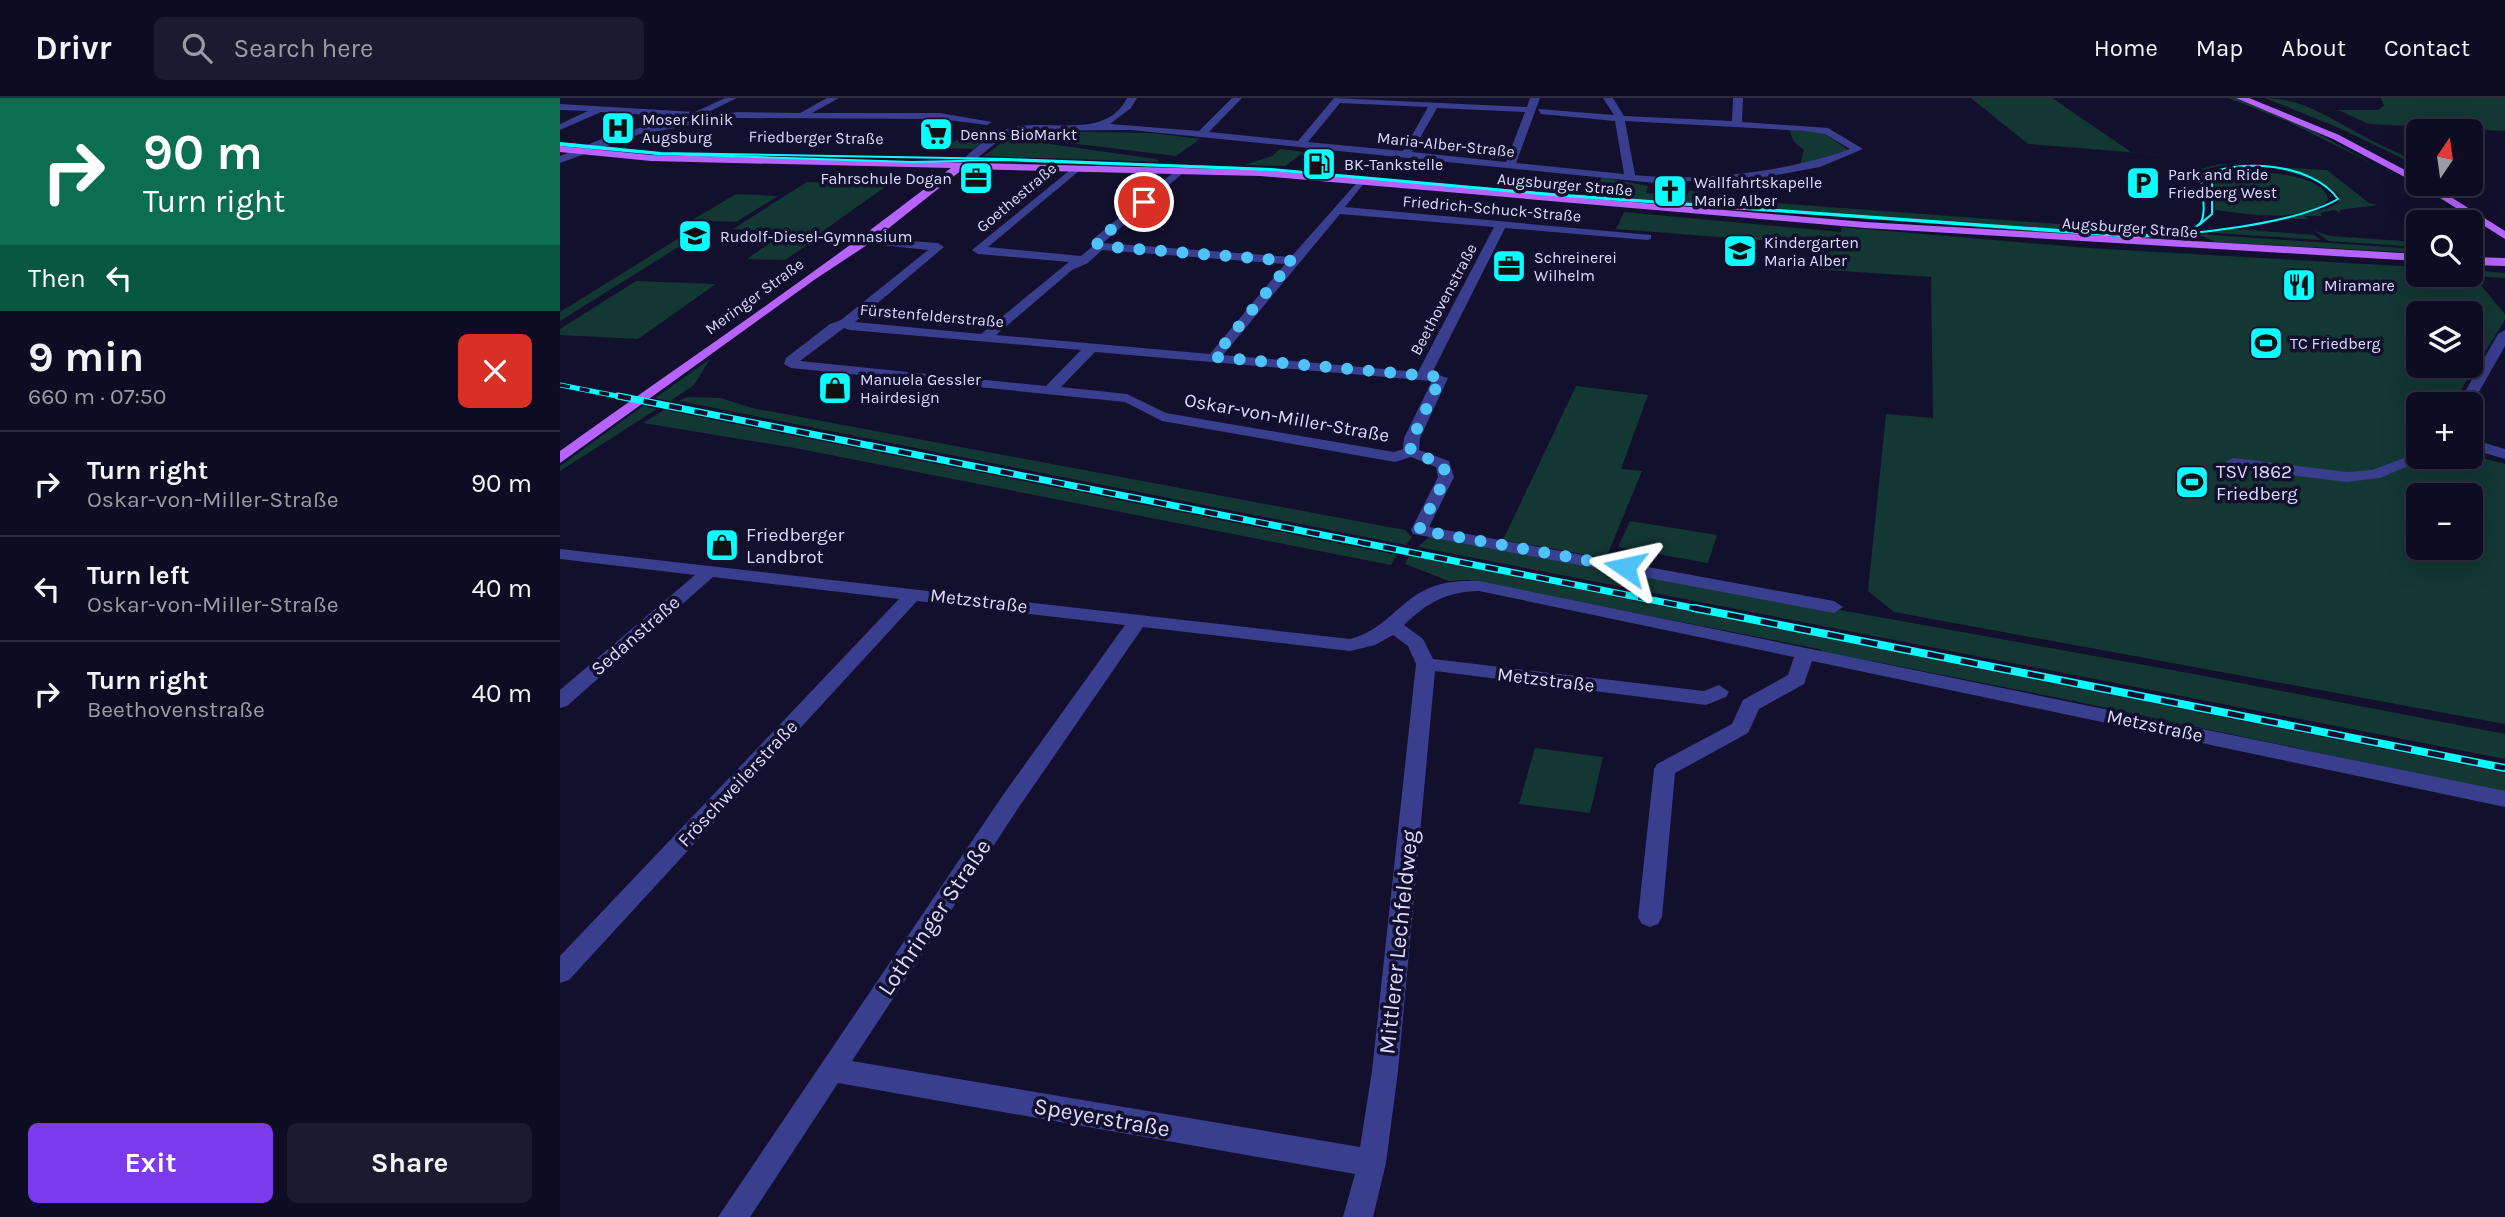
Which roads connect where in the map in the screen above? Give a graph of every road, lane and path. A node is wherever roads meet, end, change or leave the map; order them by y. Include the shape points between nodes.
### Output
1 (627, 98) edge
2 (732, 98) edge
3 (834, 98) edge
4 (1132, 98) edge
5 (1237, 98) edge
6 (1535, 98) edge
7 (1608, 98) edge
8 (1738, 98) edge
9 (2241, 98) edge
10 (2258, 98) edge
11 (1339, 99) edge
12 (1435, 104) junction
13 (560, 107) edge
14 (601, 109) junction
15 (1536, 110) junction
16 (800, 115) junction
17 (696, 117) junction
18 (1620, 119) junction
19 (987, 122) dead end
20 (1737, 125) junction
21 (560, 127) edge
22 (1100, 128) junction
23 (1201, 134) junction
24 (560, 141) edge
25 (1300, 145) junction
26 (589, 148) junction
27 (560, 149) edge
28 (1406, 155) junction
29 (560, 160) edge
30 (964, 164) junction
31 (2406, 164) edge
32 (1510, 166) junction
33 (1075, 169) junction
34 (1180, 170) junction
35 (2406, 175) edge
36 (1630, 178) junction
37 (1360, 182) junction
38 (2442, 196) edge
39 (2465, 196) edge
40 (2472, 200) dead end
41 (1336, 210) junction
42 (1502, 225) junction
43 (2505, 236) edge
44 (1647, 237) dead end
45 (866, 240) junction
46 (1099, 246) junction
47 (2406, 257) edge
48 (1083, 260) junction
49 (1292, 261) junction
50 (2483, 261) edge
51 (2505, 262) edge
52 (846, 323) junction
53 (2505, 334) edge
54 (985, 337) junction
55 (1093, 346) junction
56 (1214, 357) junction
57 (1424, 374) junction
58 (1049, 391) junction
59 (2472, 392) edge
60 (2483, 448) edge
61 (1411, 452) junction
62 (2505, 454) edge
63 (560, 458) edge
64 (2233, 463) dead end
65 (2406, 463) edge
66 (560, 554) edge
67 (711, 569) junction
68 (914, 593) junction
69 (1834, 607) dead end
70 (1139, 619) junction
71 (1392, 625) junction
72 (1804, 656) junction
73 (1426, 664) junction
74 (1719, 692) dead end
75 (560, 701) edge
76 (2505, 799) edge
77 (1650, 917) dead end
78 (560, 973) edge
79 (832, 1070) junction
80 (1372, 1163) junction
81 (733, 1217) edge
82 (1358, 1217) edge

1 - 14 street
2 - 17 street
3 - 16 street
4 - 22 street
5 - 23 street
6 - 15 street
7 - 18 street
8 - 20 street
9 - 35 main road via 2336,136
10 - 31 main road
11 - 12 street
11 - 25 street
12 - 15 street
12 - 28 street
13 - 14 street
14 - 17 street
14 - 21 street
15 - 18 street
15 - 32 street
16 - 17 street
16 - 19 street via 940,116
17 - 26 street
18 - 20 street
18 - 36 street
20 - 36 street, Maria-Alber-Straße via 1828,131 1857,147 1831,160 1765,174 1686,180
22 - 23 street, Maria-Alber-Straße
22 - 30 street, Maria-Alber-Straße via 1026,128 1003,133
23 - 25 street, Maria-Alber-Straße
24 - 26 main road, Friedberger Straße
25 - 28 street, Maria-Alber-Straße
26 - 27 main road, Friedberger Straße
26 - 29 street
26 - 30 main road, Friedberger Straße via 917,156
26 - 30 main road, Friedberger Straße via 650,158
28 - 32 street, Maria-Alber-Straße
30 - 33 main road, Augsburger Straße
30 - 45 main road, Meringer Straße
32 - 36 street, Maria-Alber-Straße
33 - 34 main road, Augsburger Straße
33 - 48 street, Goethestraße via 978,250
34 - 37 main road, Augsburger Straße
34 - 46 street via 1096,242
37 - 41 street
37 - 47 main road, Augsburger Straße via 1975,233
38 - 43 main road
39 - 40 main road
41 - 42 street, Friedrich-Schuck-Straße
41 - 49 street
42 - 44 street, Friedrich-Schuck-Straße
42 - 57 street, Beethovenstraße
45 - 52 street, Fürstenfelderstraße via 938,247
45 - 63 main road, Meringer Straße
46 - 48 street
46 - 49 street
48 - 54 street via 1068,267
49 - 56 street
50 - 51 main road
52 - 54 street, Fürstenfelderstraße
52 - 58 street, Oskar-von-Miller-Straße via 791,365
53 - 59 street
54 - 55 street, Fürstenfelderstraße
55 - 56 street, Fürstenfelderstraße
55 - 58 street
56 - 57 street, Fürstenfelderstraße
57 - 61 street, Beethovenstraße via 1441,377 1412,438
58 - 61 street, Oskar-von-Miller-Straße via 1127,398 1145,403 1162,417 1395,457
60 - 62 street
61 - 69 street, Oskar-von-Miller-Straße via 1443,464 1446,477 1419,530
64 - 65 street via 2347,477 2375,475
66 - 67 street, Metzstraße
67 - 68 street, Metzstraße
67 - 75 street, Sedanstraße
68 - 70 street, Metzstraße
68 - 78 street, Fröschweilerstraße
70 - 71 street, Metzstraße via 1350,645 1366,643
70 - 79 street, Lothringer Straße
71 - 72 street, Metzstraße via 1424,597 1459,584
71 - 73 street via 1416,643
72 - 76 street, Metzstraße
72 - 77 street via 1797,679 1750,705 1741,728 1665,769
73 - 74 street, Metzstraße via 1706,698
73 - 80 street, Mittlerer Lechfeldweg
79 - 80 street, Speyerstraße
79 - 81 street, Lothringer Straße
80 - 82 street, Mittlerer Lechfeldweg

